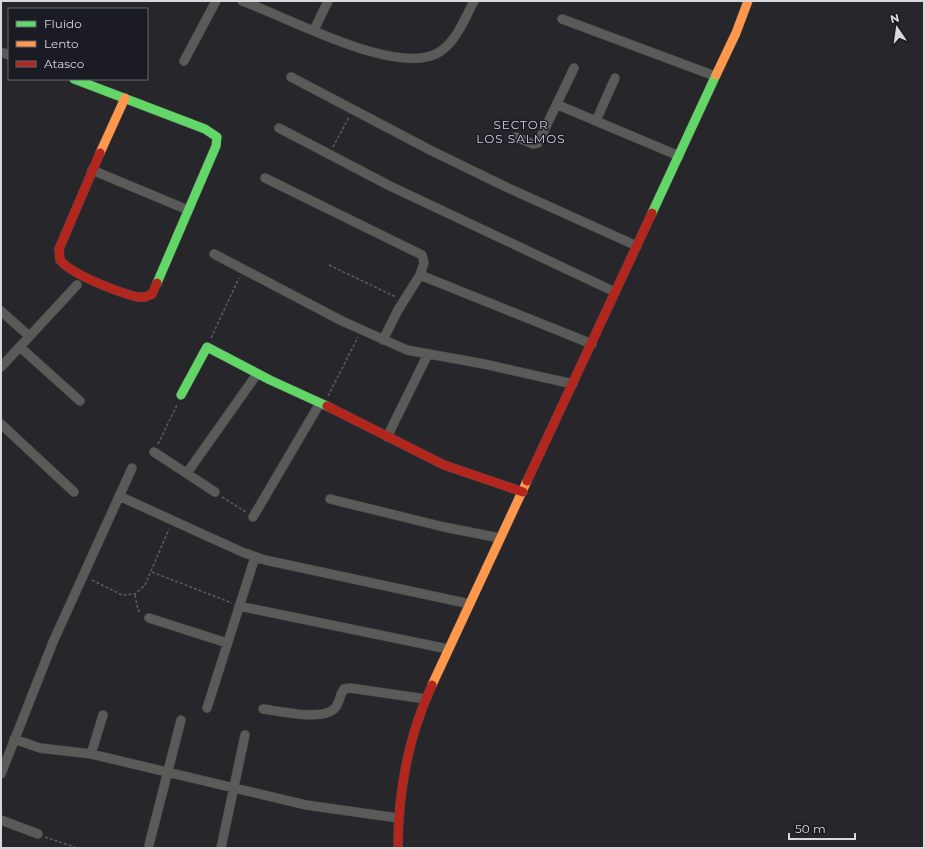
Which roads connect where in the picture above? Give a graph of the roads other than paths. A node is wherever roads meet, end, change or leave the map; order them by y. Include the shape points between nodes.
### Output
1 (216, 1) edge
2 (242, 1) edge
3 (328, 1) edge
4 (474, 1) edge
5 (748, 1) edge
6 (562, 19) dead end
7 (314, 30) junction
8 (184, 61) dead end
9 (574, 68) dead end
10 (716, 76) junction
11 (291, 77) dead end
12 (615, 78) dead end
13 (77, 80) edge
14 (125, 98) junction
15 (558, 105) junction
16 (596, 121) junction
17 (279, 128) dead end
18 (516, 137) dead end
19 (679, 156) junction
20 (92, 170) junction
21 (265, 178) dead end
22 (188, 210) junction
23 (637, 246) junction
24 (214, 254) dead end
25 (420, 275) junction
26 (77, 285) dead end
27 (616, 292) junction
28 (1, 311) edge
29 (29, 336) junction
30 (383, 340) junction
31 (592, 344) junction
32 (20, 346) junction
33 (428, 354) junction
34 (1, 367) edge
35 (257, 374) junction
36 (573, 384) junction
37 (181, 396) road end
38 (80, 402) dead end
39 (322, 404) junction
40 (1, 424) edge
41 (387, 437) junction
42 (154, 452) road end
43 (132, 468) dead end
44 (187, 473) junction
45 (74, 492) dead end
46 (215, 492) road end
47 (523, 492) junction
48 (118, 496) junction
49 (330, 499) dead end
50 (253, 516) road end
51 (500, 538) junction
52 (255, 557) junction
53 (470, 604) junction
54 (239, 606) junction
55 (149, 618) road end
56 (227, 643) junction
57 (448, 649) junction
58 (426, 699) junction
59 (207, 708) dead end
60 (262, 709) dead end
61 (103, 715) dead end
62 (181, 720) dead end
63 (245, 735) dead end
64 (14, 739) junction
65 (91, 754) junction
66 (3, 760) edge
67 (168, 773) junction
68 (1, 774) edge
69 (233, 789) junction
70 (398, 818) junction
71 (1, 820) edge
72 (38, 834) road end
73 (149, 845) dead end
74 (221, 848) edge
75 (398, 848) edge

1 - 8 street
2 - 7 street
3 - 7 street
4 - 7 street via 459,30 445,48 431,57 404,59 383,56
5 - 10 street
6 - 10 street
9 - 15 street
10 - 19 street
11 - 23 street via 506,187
12 - 16 street
13 - 14 street
14 - 20 street
14 - 22 street via 206,130 217,137 216,146
15 - 16 street
15 - 18 street via 538,143 533,144
16 - 19 street
17 - 27 street via 480,230
19 - 23 street
20 - 22 street
20 - 22 street via 59,249 60,260 85,276 133,296 144,297 152,294
21 - 25 street via 417,251 424,259
23 - 27 street
24 - 30 street
25 - 30 street
25 - 31 street
26 - 29 street
27 - 31 street
28 - 29 street
29 - 32 street
30 - 33 street via 407,350
31 - 36 street
32 - 34 street
32 - 38 street
33 - 36 street
33 - 41 street
35 - 37 street via 207,347
35 - 39 street
35 - 44 street
36 - 47 street
39 - 41 street
39 - 50 street
40 - 45 street
41 - 47 street via 444,466
42 - 44 street
43 - 48 street
44 - 46 street
47 - 51 street
48 - 52 street
48 - 64 street via 53,642
49 - 51 street
51 - 53 street
52 - 53 street
52 - 54 street
53 - 57 street
54 - 56 street
54 - 57 street
55 - 56 street
56 - 59 street
57 - 58 street
58 - 60 street via 350,688 344,689 338,705 328,713 311,715
58 - 70 street via 406,759
61 - 65 street
62 - 67 street
63 - 69 street
64 - 65 street via 40,748
64 - 66 street
65 - 67 street
66 - 68 street
67 - 69 street
67 - 73 street
69 - 70 street via 306,805
69 - 74 street
70 - 75 street
71 - 72 street

